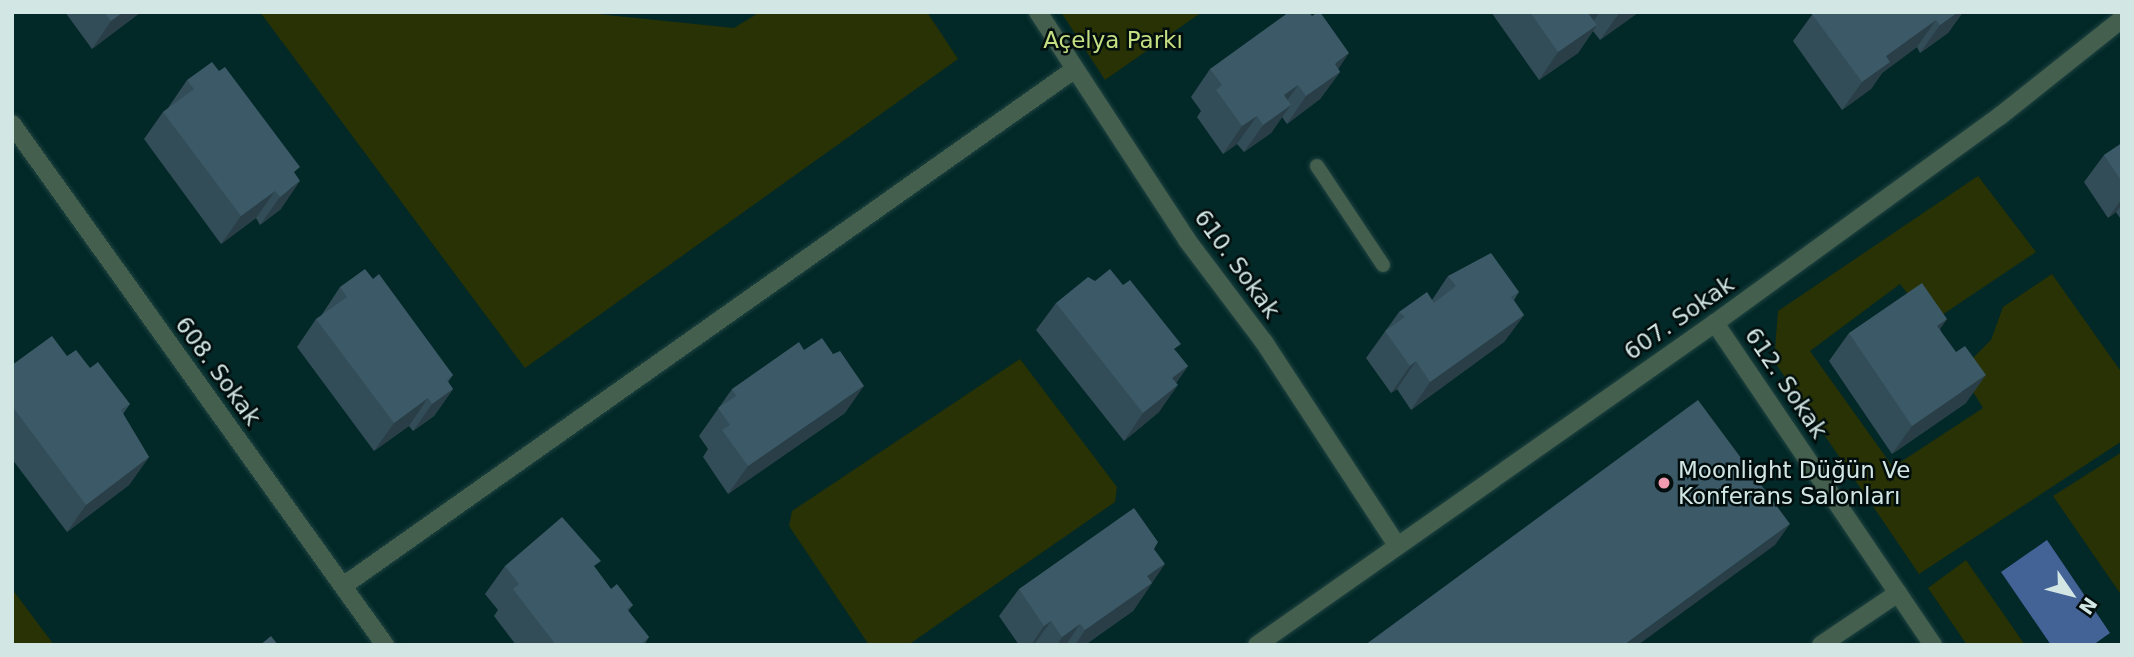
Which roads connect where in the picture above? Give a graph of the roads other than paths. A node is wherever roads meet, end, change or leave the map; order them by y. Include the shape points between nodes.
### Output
1 (1038, 12) edge
2 (2122, 19) edge
3 (1075, 69) junction
4 (12, 124) edge
5 (1317, 166) dead end
6 (1383, 265) dead end
7 (1715, 323) junction
8 (1397, 545) junction
9 (343, 586) junction
10 (1898, 593) junction
11 (385, 645) edge
12 (1257, 645) edge
13 (1821, 645) edge
14 (1933, 645) edge

1 - 3 street, 610. Sokak
2 - 7 street, 607. Sokak via 2000,116
3 - 8 street, 610. Sokak via 1187,240 1264,342
3 - 9 street
4 - 9 street, 608. Sokak
5 - 6 lane
7 - 8 street, 607. Sokak
7 - 10 street, 612. Sokak
8 - 12 street, 607. Sokak
9 - 11 street, 608. Sokak
10 - 13 street
10 - 14 street, 612. Sokak

